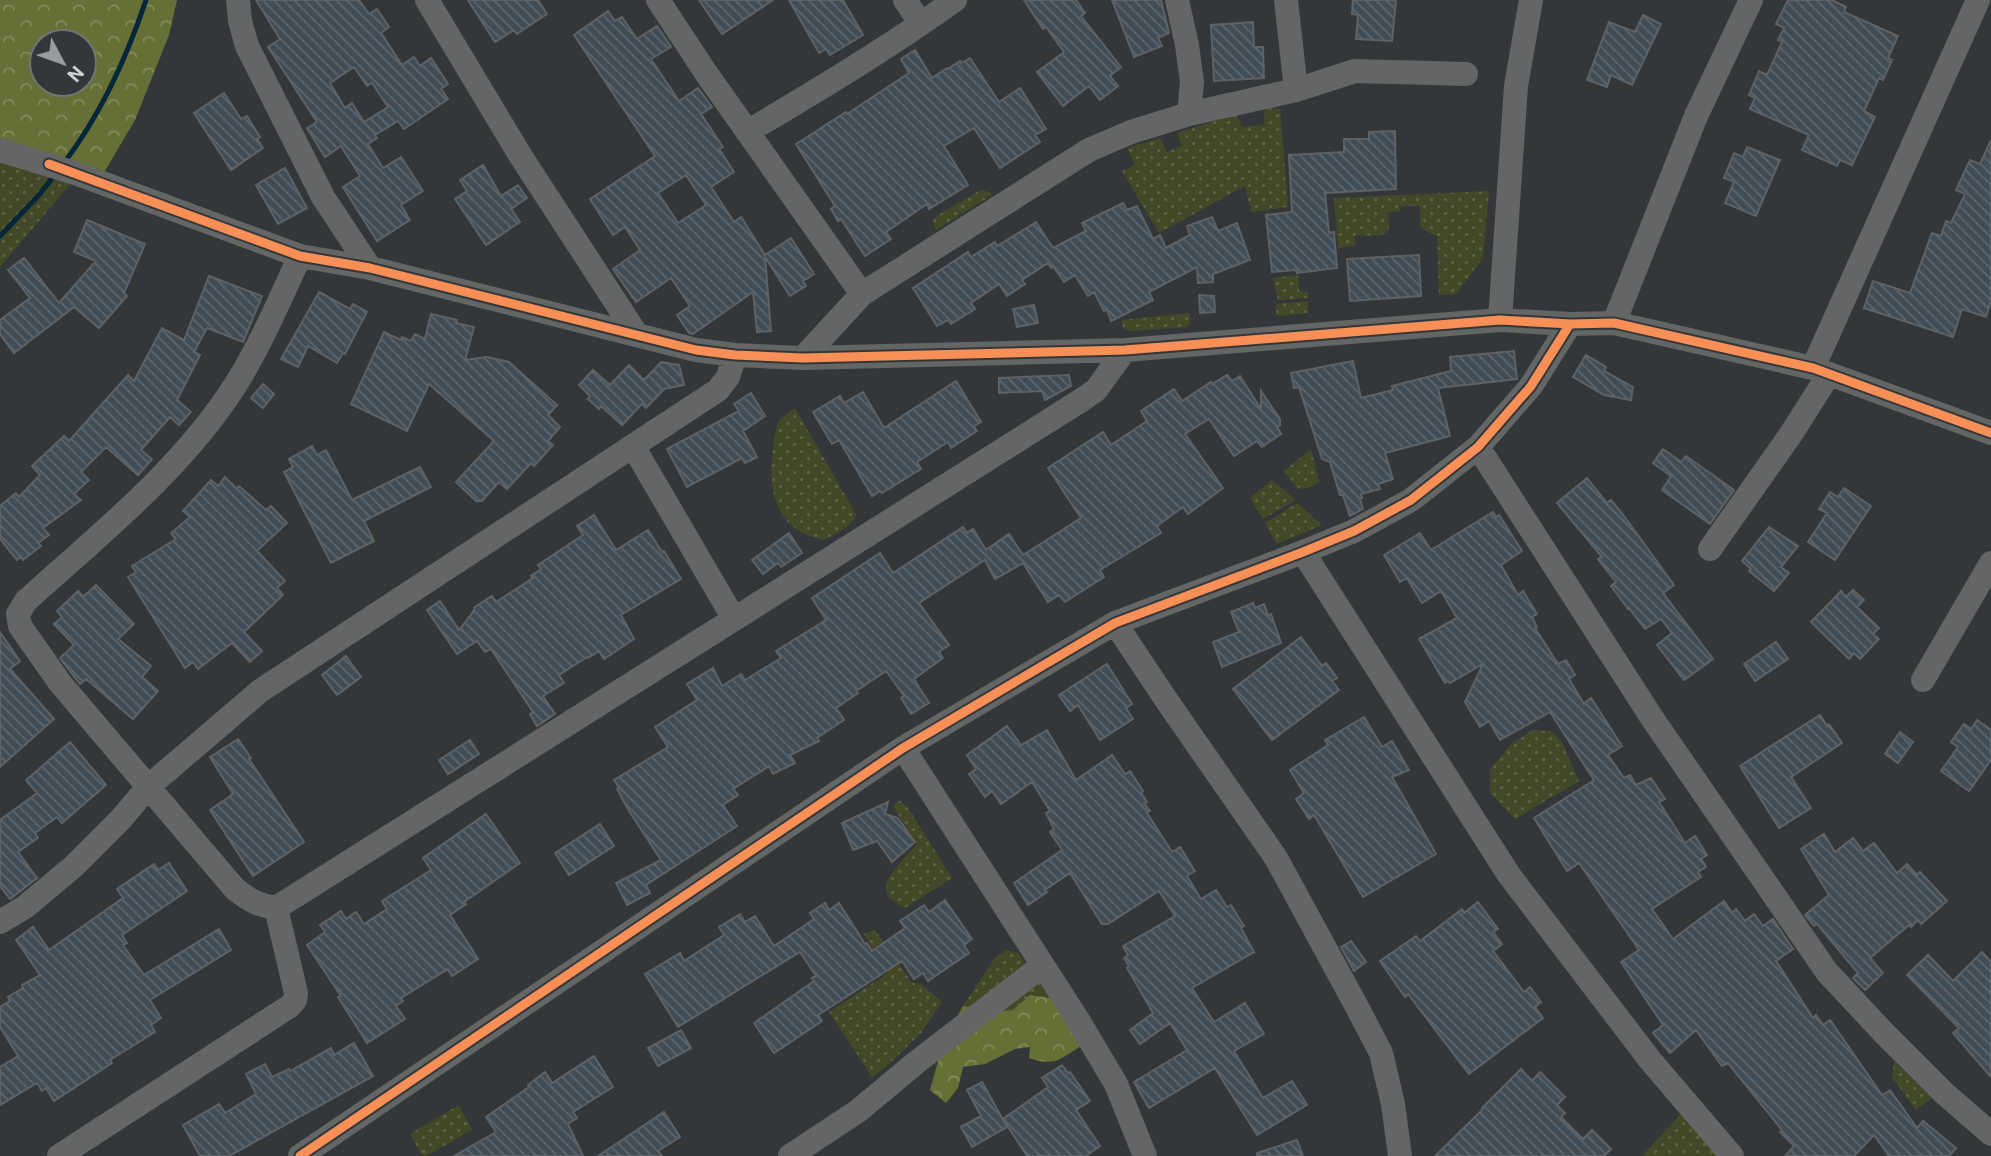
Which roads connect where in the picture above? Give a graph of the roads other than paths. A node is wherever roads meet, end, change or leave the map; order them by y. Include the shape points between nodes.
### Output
1 (238, 0) edge
2 (427, 0) edge
3 (658, 0) edge
4 (905, 0) edge
5 (955, 0) edge
6 (1177, 0) edge
7 (1286, 0) edge
8 (1531, 0) edge
9 (1751, 0) edge
10 (1978, 0) edge
11 (921, 24) junction
12 (1466, 74) dead end
13 (1296, 90) junction
14 (1189, 114) junction
15 (747, 132) junction
16 (0, 150) edge
17 (300, 256) junction
18 (370, 268) junction
19 (862, 294) junction
20 (1500, 320) junction
21 (1614, 323) junction
22 (1570, 324) junction
23 (637, 335) junction
24 (1125, 350) junction
25 (735, 355) junction
26 (803, 358) junction
27 (1821, 371) junction
28 (1991, 433) edge
29 (633, 446) junction
30 (1478, 447) junction
31 (1710, 549) dead end
32 (1303, 552) junction
33 (1991, 563) edge
34 (734, 619) junction
35 (1115, 623) junction
36 (1923, 680) dead end
37 (903, 748) junction
38 (148, 787) junction
39 (276, 908) junction
40 (2, 916) edge
41 (1042, 966) junction
42 (1991, 1134) edge
43 (59, 1156) edge
44 (300, 1156) edge
45 (790, 1156) edge
46 (1145, 1156) edge
47 (1400, 1156) edge
48 (1732, 1156) edge

1 - 18 street via 247,46 323,197
2 - 23 street via 520,155
3 - 15 street
4 - 11 street
5 - 11 street
6 - 14 street via 1192,82
7 - 13 street
8 - 20 street via 1516,86
9 - 21 street via 1696,116
10 - 27 street
11 - 15 street
12 - 13 street via 1355,71
13 - 14 street
14 - 19 street via 1089,150
15 - 19 street
16 - 17 street
17 - 18 street
17 - 38 street via 241,375 196,439 26,601 18,614 20,626 60,683
18 - 23 street
19 - 26 street
20 - 22 street
20 - 24 street
21 - 22 street
21 - 27 street
22 - 30 street via 1531,386
23 - 25 street
24 - 26 street
24 - 34 street via 1096,390
25 - 26 street
25 - 29 street via 718,390
27 - 28 street
27 - 31 street via 1791,434
29 - 34 street
29 - 38 street via 260,691
30 - 32 street via 1411,500
30 - 42 street via 1652,718 1826,972 1944,1093
32 - 35 street
32 - 48 street via 1509,875 1650,1060
33 - 36 street
34 - 39 street
35 - 37 street
35 - 47 street via 1276,858 1357,1007 1381,1053
37 - 41 street
37 - 44 street
38 - 39 street via 235,889 250,901
38 - 40 street via 74,866 25,907
39 - 43 street via 296,993 290,1006
41 - 45 street via 858,1111
41 - 46 street via 1116,1084

